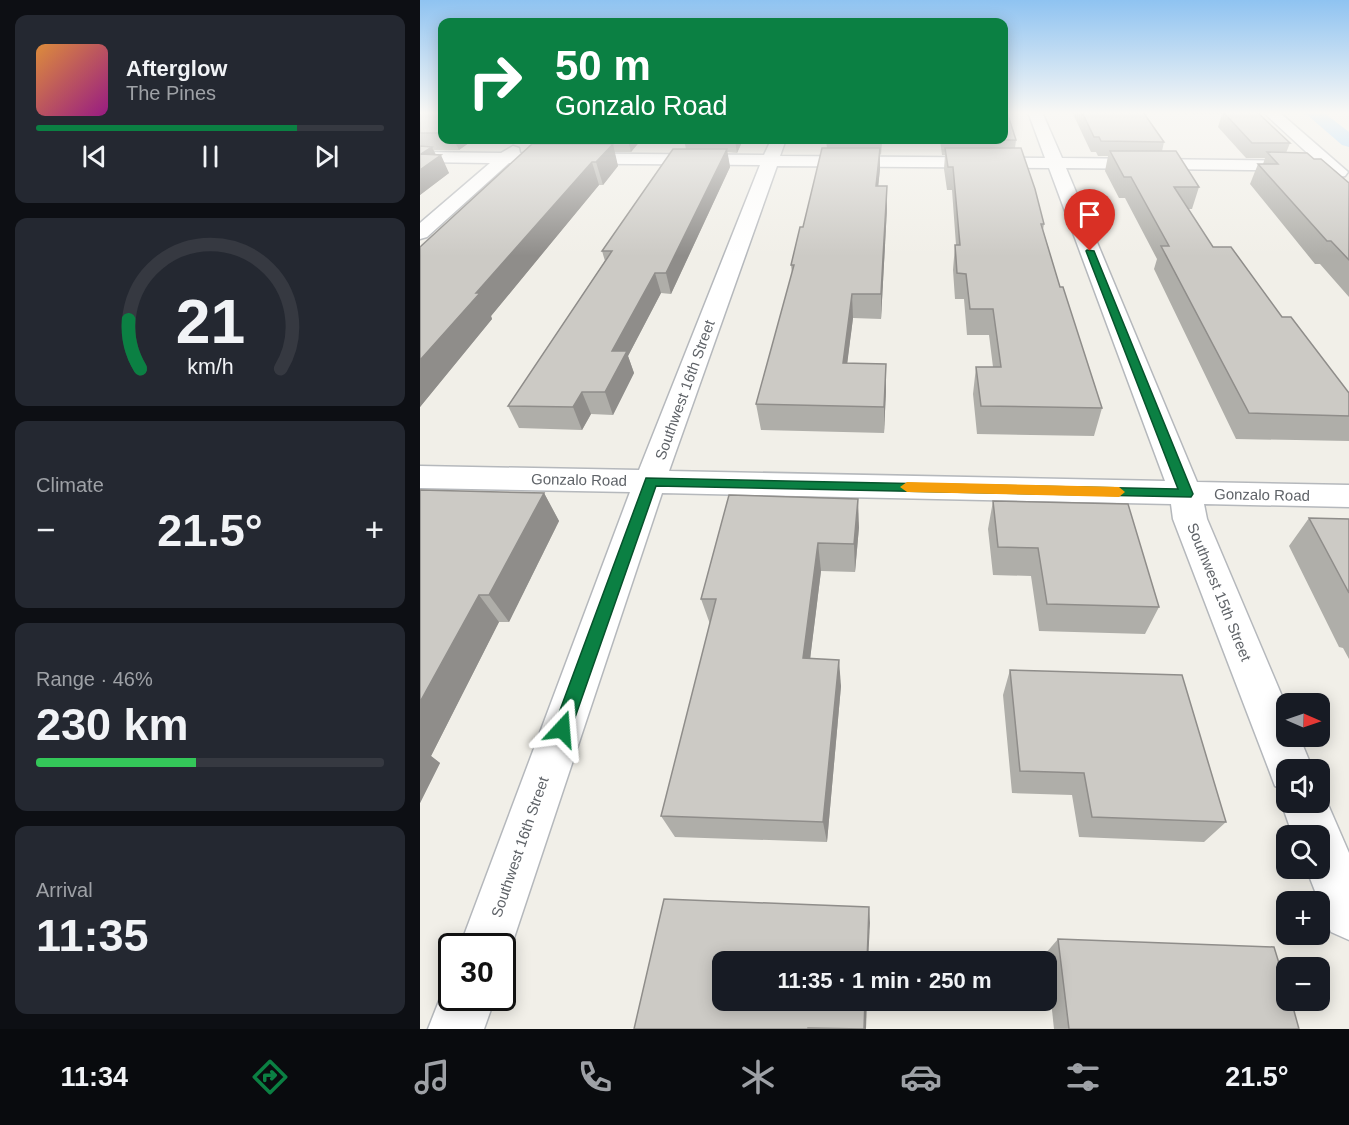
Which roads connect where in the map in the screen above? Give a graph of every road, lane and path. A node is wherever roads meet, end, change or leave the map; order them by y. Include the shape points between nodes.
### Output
1 (503, 160) edge
2 (770, 160) edge
3 (991, 160) edge
4 (1054, 160) edge
5 (1325, 160) edge
6 (1055, 163) junction
7 (1332, 166) junction
8 (1349, 181) edge
9 (420, 233) edge
10 (420, 477) edge
11 (651, 481) junction
12 (1186, 494) junction
13 (1349, 496) edge
14 (1287, 759) edge
15 (1330, 867) edge
16 (1349, 914) edge
17 (491, 933) edge
18 (463, 1011) edge
19 (456, 1029) edge

1 - 9 street
2 - 11 street, Southwest 16th Street
3 - 6 street
4 - 6 street, Southwest 15th Street
5 - 7 street
6 - 7 street
6 - 12 street, Southwest 15th Street
7 - 8 street
10 - 11 street, Gonzalo Road
11 - 12 street, Gonzalo Road
11 - 17 street, Southwest 16th Street
12 - 13 street, Gonzalo Road
12 - 14 street, Southwest 15th Street via 1190,519
15 - 16 street
18 - 19 street

